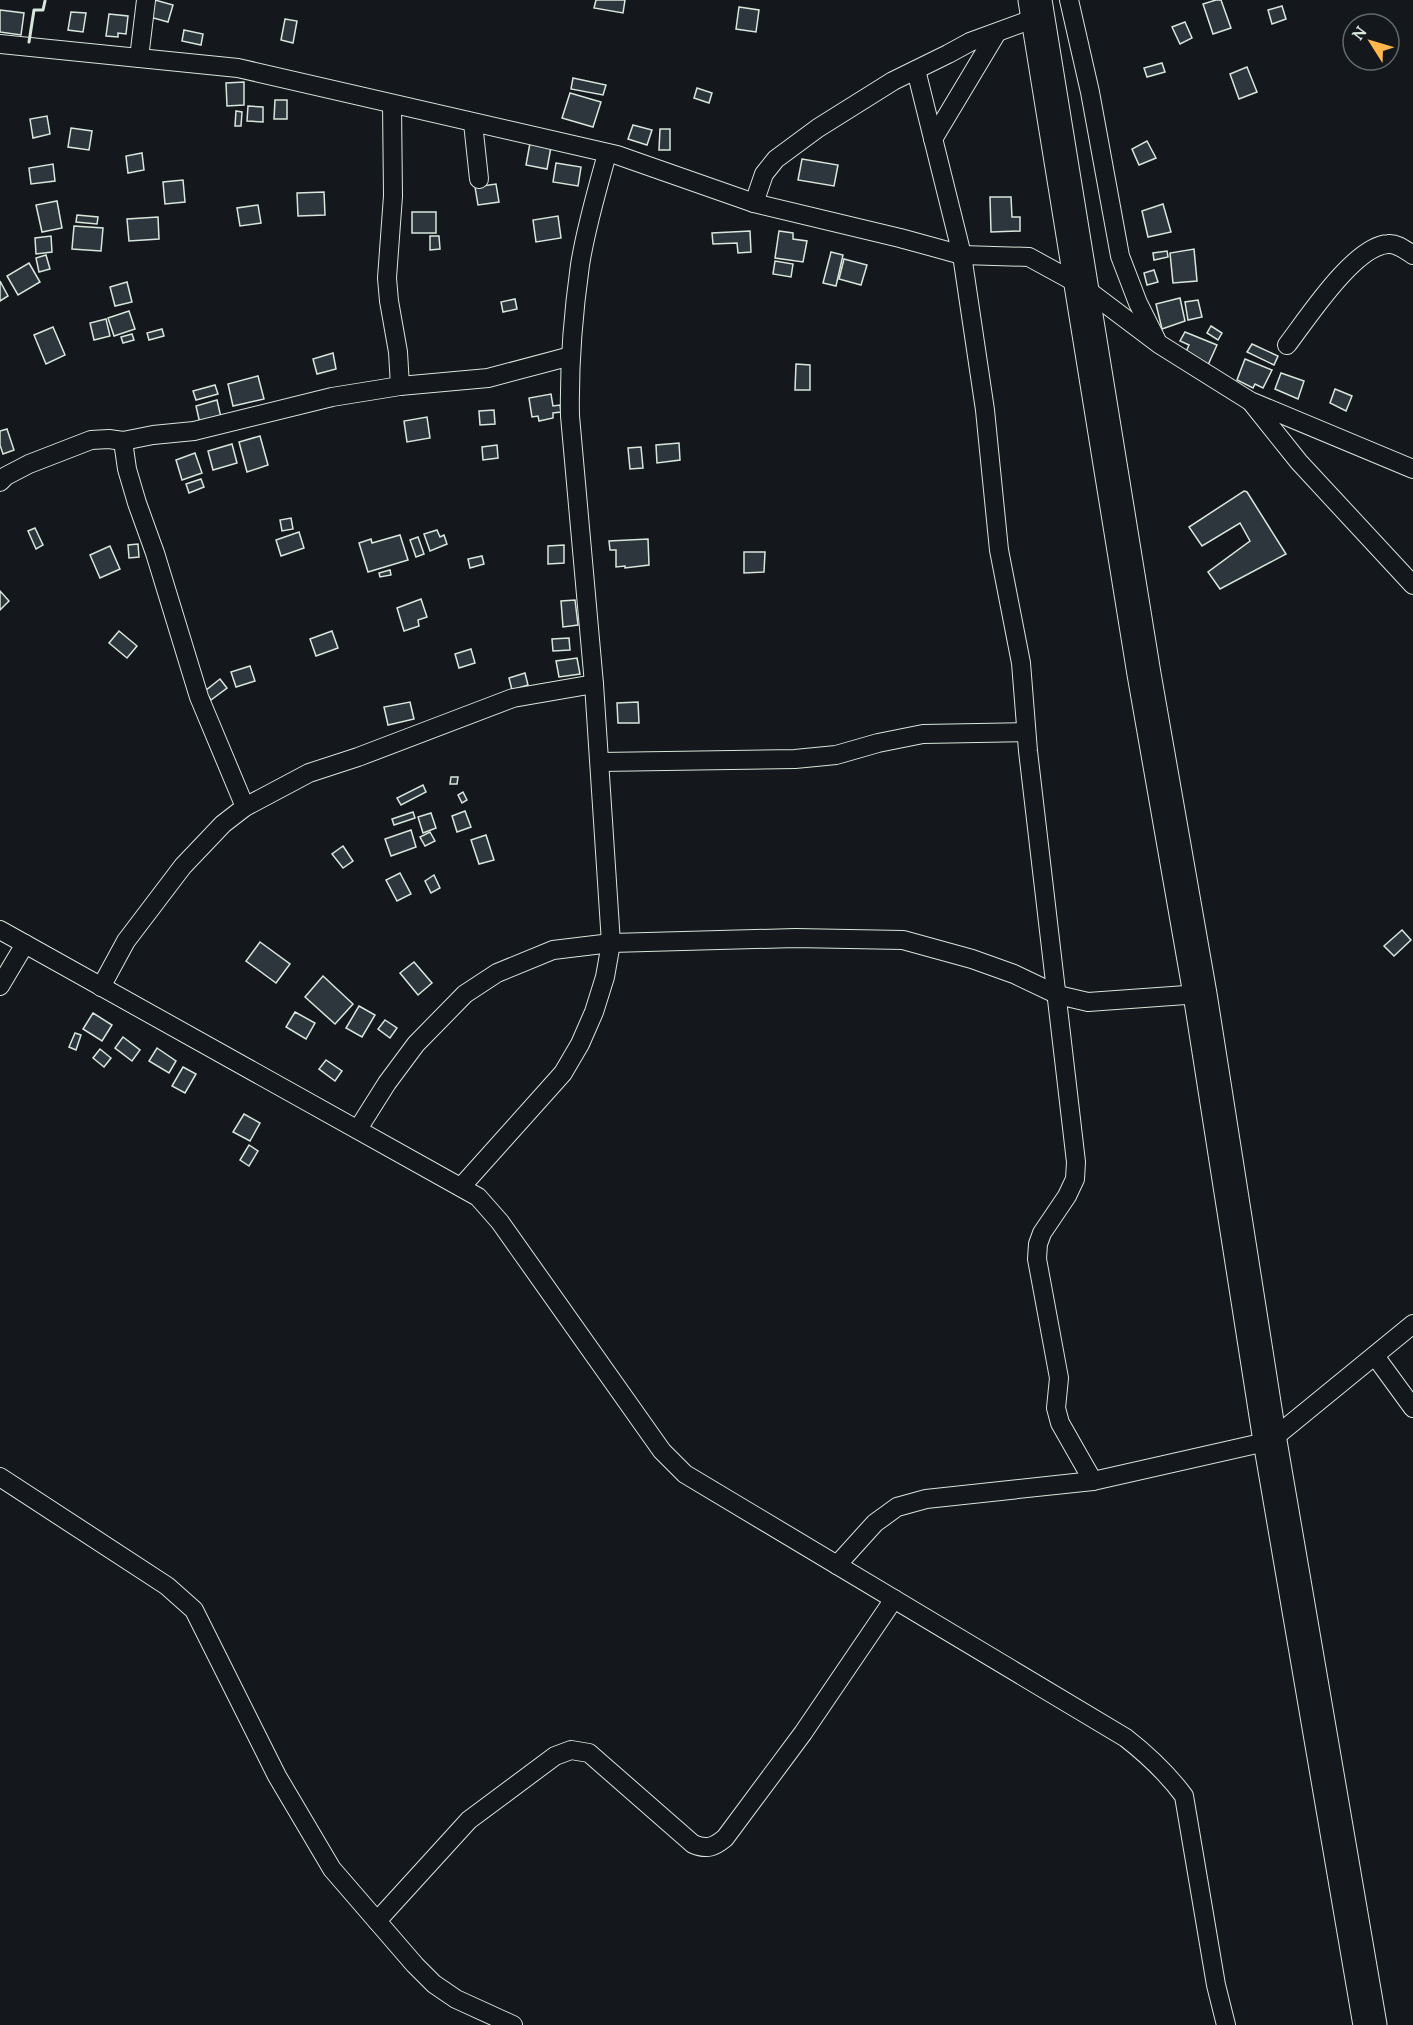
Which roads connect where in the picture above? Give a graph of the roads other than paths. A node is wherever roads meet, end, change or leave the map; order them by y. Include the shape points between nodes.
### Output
1 (146, 0) edge
2 (1069, 0) edge
3 (1037, 9) edge
4 (996, 34) junction
5 (0, 44) edge
6 (139, 58) junction
7 (916, 70) junction
8 (392, 104) junction
9 (473, 123) junction
10 (933, 139) junction
11 (607, 154) junction
12 (479, 179) dead end
13 (754, 203) junction
14 (962, 255) junction
15 (1413, 255) edge
16 (1083, 286) junction
17 (1159, 344) junction
18 (1287, 345) dead end
19 (571, 356) junction
20 (400, 386) junction
21 (1250, 401) junction
22 (123, 441) junction
23 (1413, 469) edge
24 (0, 482) edge
25 (1413, 585) edge
26 (594, 684) junction
27 (1026, 732) junction
28 (600, 762) junction
29 (245, 807) junction
30 (0, 930) edge
31 (610, 943) junction
32 (25, 944) junction
33 (0, 986) edge
34 (101, 987) junction
35 (1200, 994) junction
36 (1058, 995) junction
37 (358, 1129) junction
38 (461, 1187) junction
39 (1413, 1324) edge
40 (1375, 1356) junction
41 (1413, 1408) edge
42 (1270, 1441) junction
43 (0, 1478) edge
44 (1093, 1481) junction
45 (837, 1565) junction
46 (894, 1599) junction
47 (377, 1921) junction
48 (513, 2025) edge
49 (1226, 2025) edge
50 (1370, 2025) edge

1 - 6 street
2 - 17 street via 1120,256
3 - 4 street
3 - 16 highway
4 - 7 street via 970,42
4 - 10 street
5 - 6 street
6 - 8 street via 238,68
7 - 10 street
7 - 13 street via 818,128 776,159 764,174
8 - 9 street
8 - 20 street via 393,196 387,278
9 - 11 street
9 - 12 street
10 - 14 street
11 - 13 street
11 - 19 street via 580,266
13 - 14 street
14 - 16 street via 1029,257
14 - 27 street via 985,410 999,550 1021,663
15 - 18 street via 1388,243 1366,253 1336,281
16 - 17 street
16 - 35 highway via 1144,674
17 - 21 street
19 - 20 street via 488,378
19 - 26 street via 570,416
20 - 22 street via 332,397 194,431
21 - 23 street
21 - 25 street via 1299,462
22 - 24 street via 91,440 29,464
22 - 29 street via 137,503 199,697
26 - 28 street
26 - 29 street via 513,698 309,773
27 - 28 street via 923,734 836,756 795,759
27 - 36 street
28 - 31 street
29 - 34 street via 223,824 177,874 126,941
30 - 32 street
31 - 36 street via 795,938 903,940 972,959
31 - 37 street via 553,950 497,973 465,994 416,1044
31 - 38 street via 594,1012 563,1073
32 - 33 street
32 - 34 street
34 - 37 street
35 - 36 street via 1089,1002
35 - 42 highway
36 - 44 street via 1075,1179 1042,1233 1037,1259 1059,1378 1056,1408 1060,1423
37 - 38 street
38 - 45 street via 478,1197 500,1222 673,1464
39 - 40 street
40 - 41 street
40 - 42 street
42 - 44 street
42 - 50 highway
43 - 47 street via 167,1586 194,1610 278,1776 332,1869
44 - 45 street via 926,1499 897,1506 875,1522
45 - 46 street
46 - 47 street via 803,1733 715,1846 705,1849 693,1844 589,1753 571,1750 555,1756 469,1820
46 - 49 street via 1126,1738 1169,1776 1184,1796
47 - 48 street via 434,1984 456,1999

